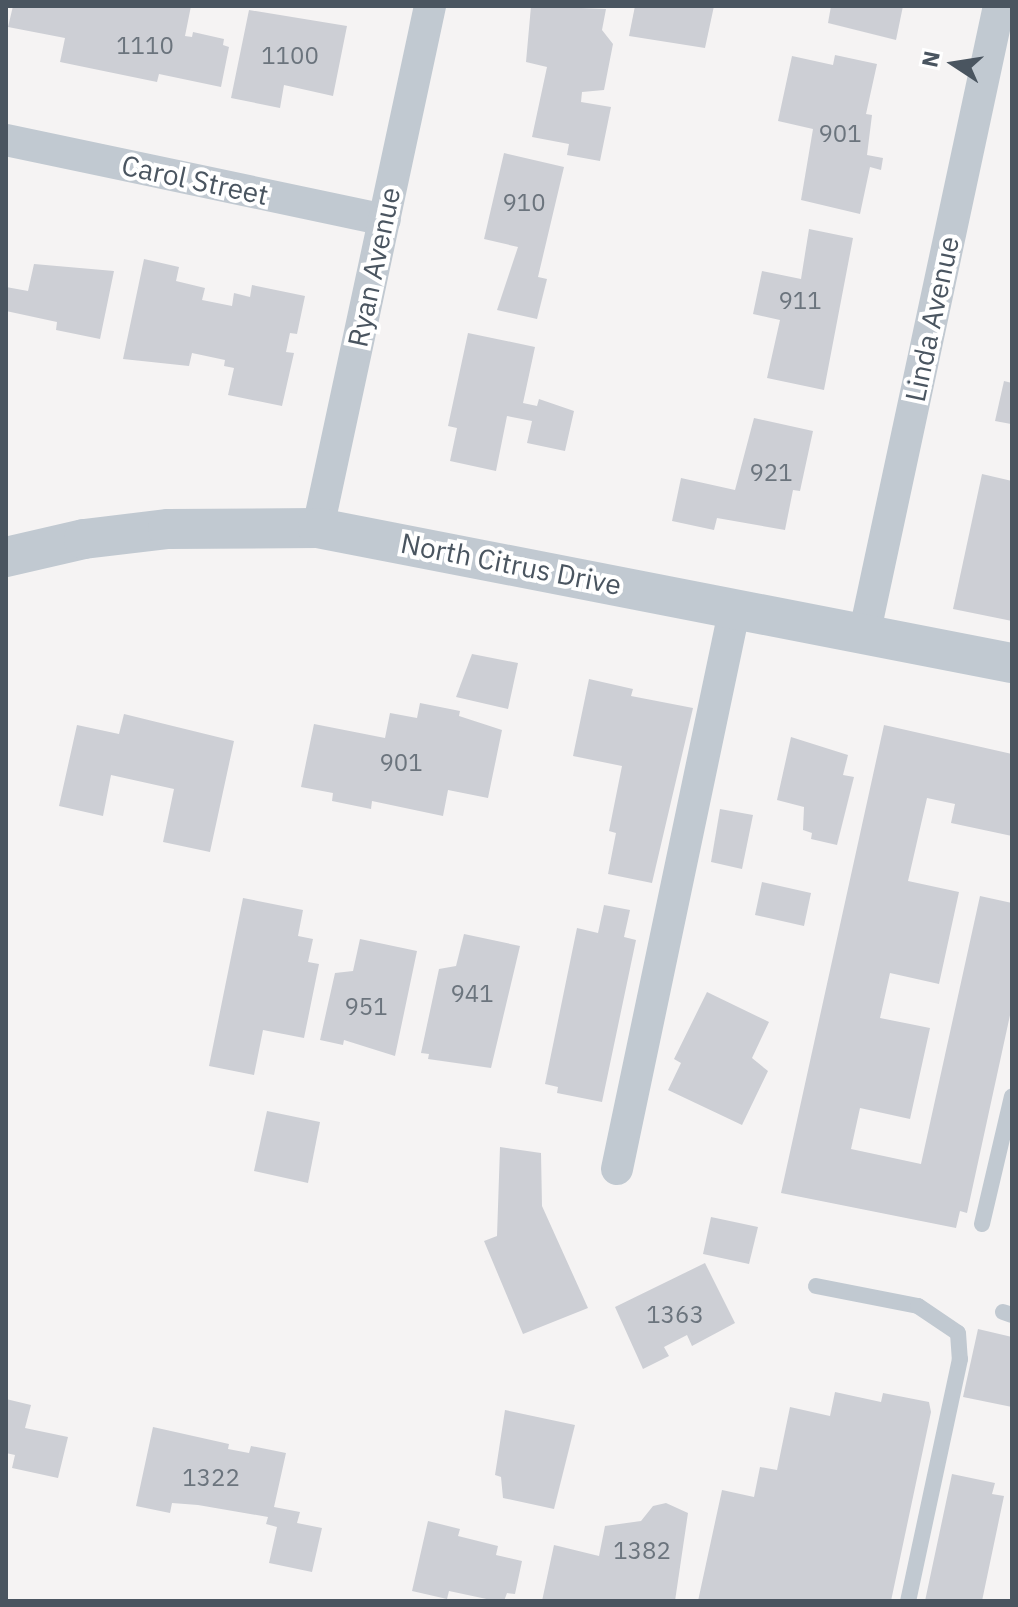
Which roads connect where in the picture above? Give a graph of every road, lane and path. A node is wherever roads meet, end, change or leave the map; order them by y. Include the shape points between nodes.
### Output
1 (430, 6) edge
2 (999, 6) edge
3 (6, 140) edge
4 (385, 220) junction
5 (318, 528) junction
6 (6, 557) edge
7 (735, 607) junction
8 (865, 631) junction
9 (1012, 663) edge
10 (1012, 1096) edge
11 (617, 1169) dead end
12 (982, 1224) dead end
13 (816, 1286) dead end
14 (908, 1601) edge

1 - 4 street, Ryan Avenue
2 - 8 street, Linda Avenue
3 - 4 street, Carol Street
4 - 5 street, Ryan Avenue
5 - 6 street, North Citrus Drive via 168,529 84,539
5 - 7 street, North Citrus Drive
7 - 8 street, North Citrus Drive
7 - 11 street
8 - 9 street, North Citrus Drive
10 - 12 lane
13 - 14 lane via 918,1306 958,1333 960,1359

